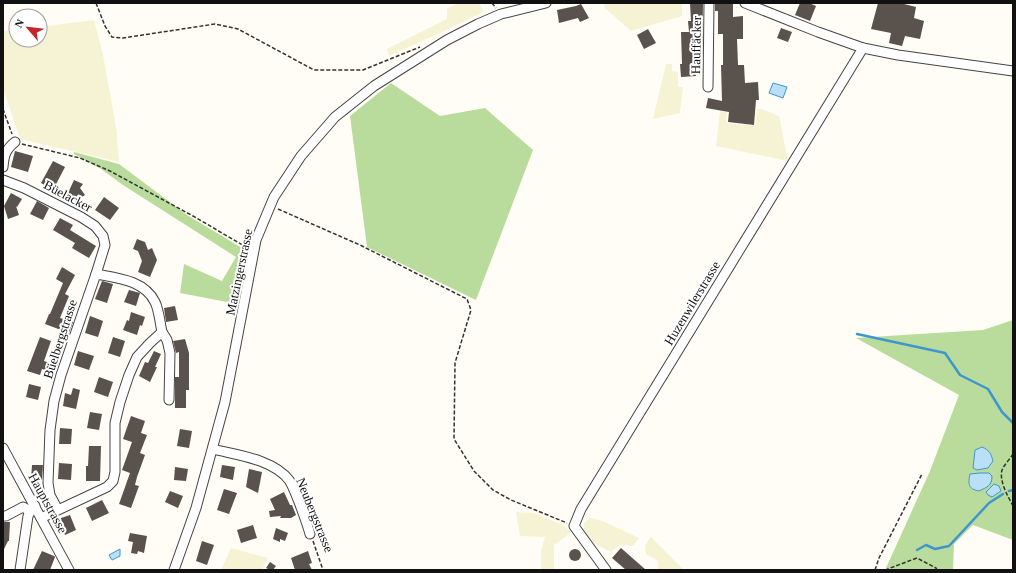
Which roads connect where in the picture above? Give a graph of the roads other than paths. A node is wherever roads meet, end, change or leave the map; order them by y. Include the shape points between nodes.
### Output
1 (546, 3) edge
2 (709, 3) edge
3 (745, 3) edge
4 (863, 48) junction
5 (1013, 71) edge
6 (708, 87) dead end
7 (15, 142) road end
8 (3, 168) edge
9 (3, 180) edge
10 (96, 274) junction
11 (162, 332) junction
12 (168, 400) dead end
13 (3, 448) edge
14 (213, 449) junction
15 (32, 509) junction
16 (58, 510) junction
17 (3, 516) edge
18 (41, 518) junction
19 (310, 534) road end
20 (20, 570) edge
21 (69, 570) edge
22 (174, 570) edge
23 (606, 570) edge

1 - 14 street, Matzingerstrasse via 501,14 447,40 374,86 335,117 301,156 274,197 256,240 225,402
2 - 6 street, Hauffäcker
3 - 4 street
4 - 5 street via 898,56
4 - 23 street, Huzenwilerstrasse via 581,509 574,526
7 - 8 street via 8,148
9 - 10 street, Büelacker via 24,188 95,226 104,236 105,245
10 - 11 street via 137,284 149,293 155,303
10 - 16 street, Büelbergstrasse via 54,401 48,483 50,495
11 - 12 street via 170,352
11 - 16 street via 137,357 124,389 115,423 113,481 107,487
13 - 15 street, Hauptstrasse
14 - 19 street, Neubergstrasse via 261,461 280,471 290,481
14 - 22 street, Matzingerstrasse
15 - 17 street via 23,507
15 - 18 street, Hauptstrasse
15 - 20 street via 28,516
16 - 18 street
18 - 21 street, Hauptstrasse

